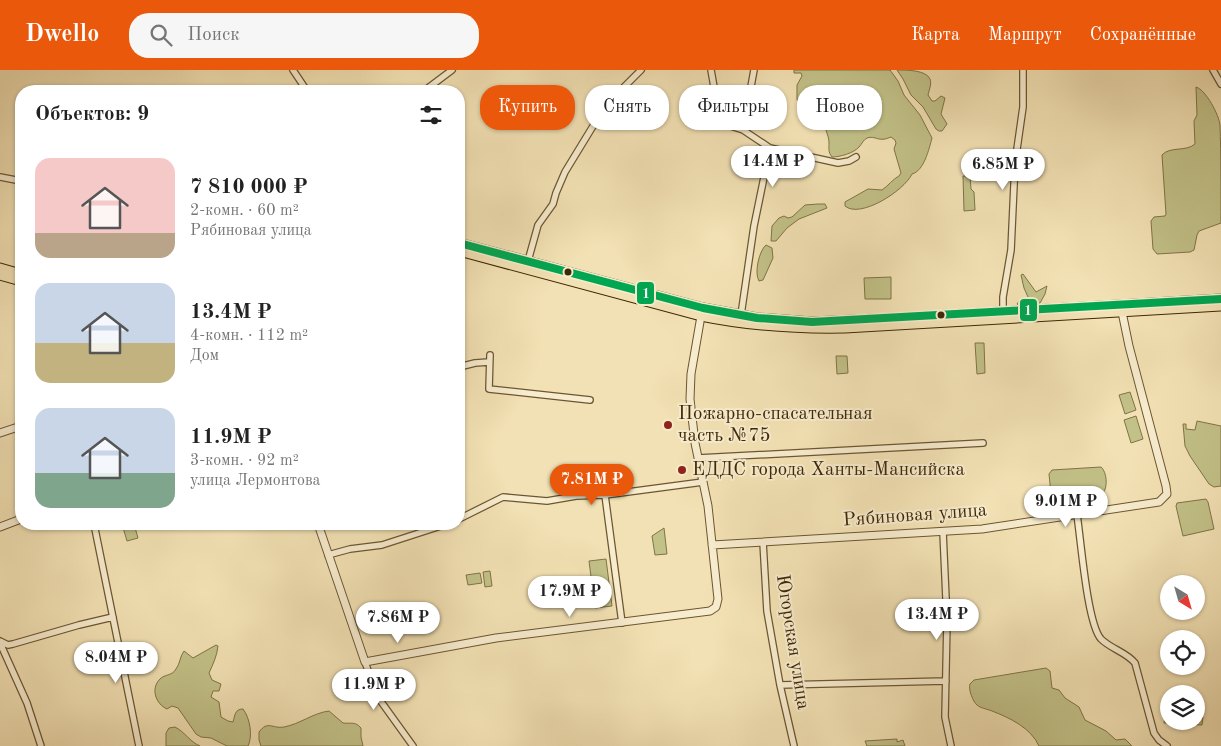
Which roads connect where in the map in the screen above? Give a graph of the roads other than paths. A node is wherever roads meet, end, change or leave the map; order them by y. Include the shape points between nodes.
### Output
1 (293, 70) edge
2 (452, 70) edge
3 (641, 70) edge
4 (711, 70) edge
5 (754, 70) edge
6 (1023, 70) edge
7 (1213, 70) edge
8 (1221, 84) edge
9 (303, 85) edge
10 (432, 85) edge
11 (714, 85) edge
12 (751, 85) edge
13 (743, 130) edge
14 (770, 148) junction
15 (856, 157) dead end
16 (0, 177) edge
17 (15, 180) edge
18 (465, 245) edge
19 (465, 252) edge
20 (527, 265) junction
21 (0, 268) edge
22 (15, 272) edge
23 (0, 275) edge
24 (15, 279) edge
25 (1221, 299) edge
26 (1175, 305) junction
27 (1221, 306) edge
28 (1122, 308) junction
29 (702, 312) junction
30 (1004, 315) junction
31 (740, 319) junction
32 (465, 366) edge
33 (590, 400) dead end
34 (15, 428) edge
35 (0, 433) edge
36 (983, 443) dead end
37 (698, 458) junction
38 (703, 482) junction
39 (606, 495) junction
40 (1077, 515) junction
41 (465, 517) edge
42 (15, 521) edge
43 (0, 527) edge
44 (95, 530) edge
45 (320, 530) edge
46 (428, 530) edge
47 (943, 532) junction
48 (763, 542) junction
49 (712, 545) junction
50 (328, 555) junction
51 (113, 617) junction
52 (622, 623) junction
53 (1, 643) edge
54 (365, 662) junction
55 (946, 681) junction
56 (780, 685) junction
57 (41, 746) edge
58 (139, 746) edge
59 (413, 746) edge
60 (794, 746) edge
61 (951, 746) edge
62 (1167, 746) edge

1 - 9 street
2 - 10 street
3 - 20 street via 601,113 569,164 553,204 538,225
4 - 11 street
5 - 12 street
6 - 30 street via 1023,107 1013,180 1011,250
7 - 8 street
13 - 14 street
14 - 15 street via 838,163
14 - 31 street via 752,236
16 - 17 street
18 - 20 main road
19 - 20 main road
20 - 29 main road
21 - 22 main road
23 - 24 main road
25 - 26 main road
26 - 27 main road
26 - 28 main road
28 - 30 main road
28 - 40 street, Рябиновая улица via 1166,494 1156,504
29 - 31 main road
29 - 37 street via 690,386
30 - 31 main road via 792,328
32 - 33 street via 489,359 489,389
34 - 35 street
36 - 37 street
37 - 38 street
38 - 39 street
38 - 49 street
39 - 41 street via 541,501 503,497
39 - 52 street
40 - 47 street, Рябиновая улица
40 - 62 street via 1096,630 1106,643 1136,663 1154,733
42 - 43 street
44 - 51 street
45 - 50 street
46 - 50 street
47 - 48 street, Рябиновая улица
47 - 55 street
48 - 49 street, Рябиновая улица
48 - 56 street, Югорская улица via 767,611
49 - 52 street via 718,598 716,607 707,613
50 - 54 street
51 - 53 street via 13,644
51 - 58 street
52 - 54 street via 496,638
53 - 57 street via 27,703
54 - 59 street via 377,696
55 - 56 street
55 - 61 street via 946,717
56 - 60 street, Югорская улица

